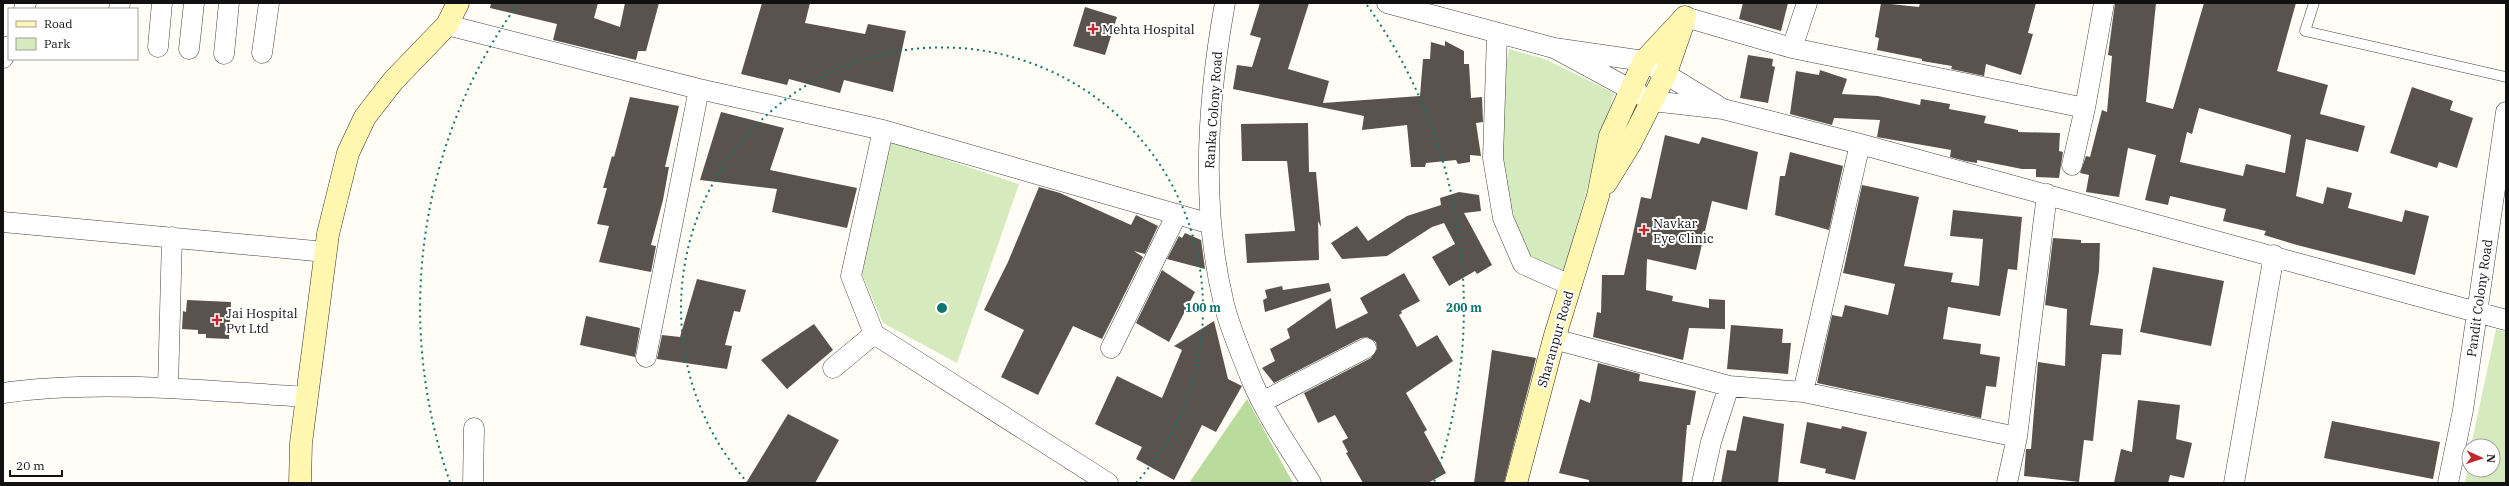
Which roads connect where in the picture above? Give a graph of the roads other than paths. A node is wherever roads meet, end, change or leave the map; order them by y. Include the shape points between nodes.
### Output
1 (162, 3) edge
2 (194, 3) edge
3 (229, 3) edge
4 (269, 3) edge
5 (458, 3) edge
6 (1225, 3) edge
7 (1387, 3) edge
8 (1807, 3) edge
9 (2104, 3) edge
10 (2314, 3) edge
11 (1689, 10) edge
12 (447, 25) junction
13 (1497, 34) junction
14 (158, 47) dead end
15 (8, 48) edge
16 (1554, 48) junction
17 (1792, 48) junction
18 (189, 49) dead end
19 (262, 53) dead end
20 (224, 54) dead end
21 (3, 58) edge
22 (1644, 61) junction
23 (1666, 73) junction
24 (2506, 77) edge
25 (699, 89) junction
26 (1630, 90) junction
27 (1652, 101) junction
28 (2085, 108) junction
29 (1723, 110) junction
30 (2506, 112) edge
31 (883, 130) junction
32 (1860, 144) junction
33 (2072, 166) dead end
34 (2046, 194) junction
35 (1598, 196) junction
36 (1177, 214) junction
37 (3, 222) edge
38 (1211, 224) junction
39 (172, 237) junction
40 (326, 252) junction
41 (2274, 255) junction
42 (1570, 285) junction
43 (2477, 312) junction
44 (2506, 320) edge
45 (874, 334) junction
46 (1554, 339) junction
47 (1111, 348) dead end
48 (1366, 348) dead end
49 (646, 357) dead end
50 (833, 368) dead end
51 (1729, 386) junction
52 (168, 388) junction
53 (1802, 392) junction
54 (3, 393) edge
55 (307, 397) junction
56 (1262, 402) junction
57 (474, 428) dead end
58 (2017, 437) junction
59 (300, 483) edge
60 (473, 483) edge
61 (1108, 483) edge
62 (1311, 483) edge
63 (1516, 483) edge
64 (1702, 483) edge
65 (2007, 483) edge
66 (2234, 483) edge
67 (2448, 483) edge

1 - 14 street
2 - 18 street
3 - 20 street
4 - 19 street
5 - 12 main road
6 - 38 street, Ranka Colony Road via 1217,48 1208,151
7 - 13 street
8 - 17 street
9 - 28 street
10 - 24 lane via 2305,31
11 - 17 street
11 - 22 main road, Sharanpur Road
11 - 23 main road, Sharanpur Road
12 - 25 street
12 - 40 main road via 393,81 365,117 353,139
13 - 16 street
13 - 42 street via 1493,158 1503,218 1523,264
15 - 21 street
16 - 22 street
16 - 26 street
17 - 28 street
22 - 23 street
22 - 26 main road, Sharanpur Road
23 - 27 main road, Sharanpur Road
23 - 29 street
25 - 31 street
25 - 49 street
26 - 27 street
26 - 35 main road, Sharanpur Road via 1610,136
27 - 29 street
27 - 35 main road, Sharanpur Road via 1630,144
28 - 33 street
29 - 32 street
30 - 43 street, Pandit Colony Road
31 - 36 street
31 - 45 street via 851,276
32 - 34 street
32 - 53 street
34 - 41 street
34 - 58 street
35 - 42 main road, Sharanpur Road
36 - 38 street
36 - 47 street
37 - 39 street
38 - 56 street, Ranka Colony Road via 1224,304
39 - 40 street
39 - 52 street
40 - 55 main road
41 - 43 street
41 - 66 street
42 - 46 main road, Sharanpur Road
43 - 44 street
43 - 67 street, Pandit Colony Road via 2463,410
45 - 50 street
45 - 61 street
46 - 51 street
46 - 63 main road, Sharanpur Road
48 - 56 street
51 - 53 street
51 - 64 street via 1711,442
52 - 54 street via 39,388
52 - 55 street
53 - 58 street
55 - 59 main road via 301,444
56 - 62 street, Ranka Colony Road
57 - 60 street
58 - 65 street

